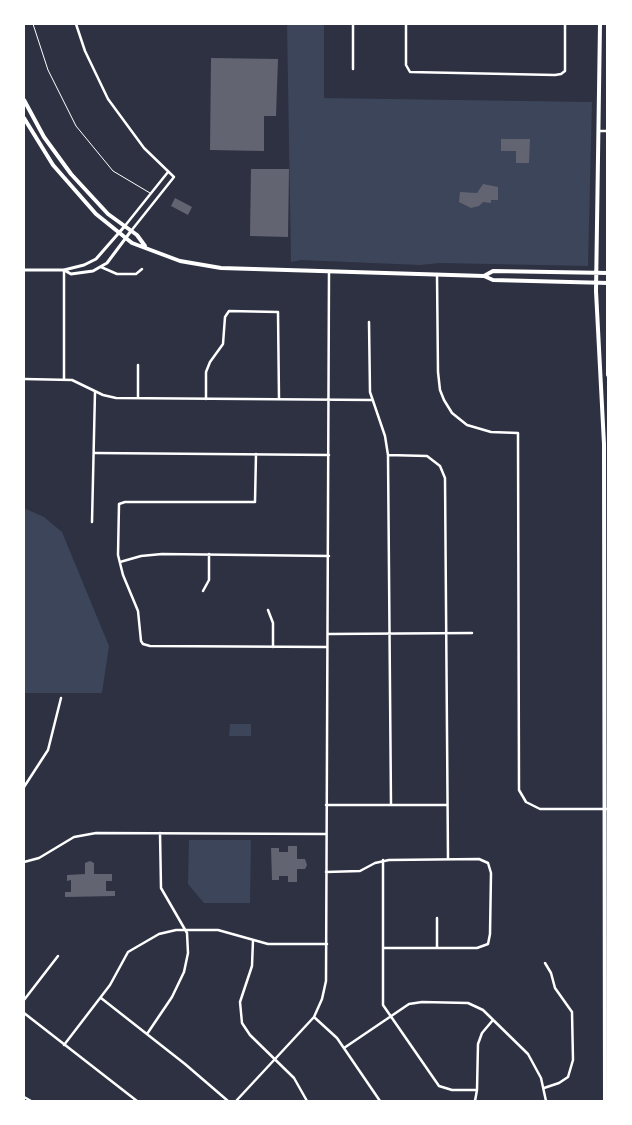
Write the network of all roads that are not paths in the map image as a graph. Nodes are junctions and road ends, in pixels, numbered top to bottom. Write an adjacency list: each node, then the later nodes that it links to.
1 (33, 24): 14 (lane)
2 (76, 24): 13 (street)
3 (353, 24): 8 (street)
4 (406, 24): 5 (street)
5 (565, 24)
6 (600, 24): 11 (main road)
7 (608, 24): 12 (main road)
8 (353, 69)
9 (24, 100): 15 (main road)
10 (24, 118): 17 (main road)
11 (599, 131): 12 (street); 25 (main road)
12 (607, 131): 26 (main road)
13 (168, 172): 14 (street); 16 (street)
14 (150, 193): 15 (street)
15 (124, 227): 16 (main road); 17 (main road)
16 (131, 231): 18 (main road); 19 (main road)
17 (118, 234): 18 (main road); 23 (main road)
18 (125, 239): 19 (main road); 20 (main road)
19 (145, 247): 24 (main road)
20 (101, 267): 21 (street); 23 (main road)
21 (142, 269)
22 (24, 270): 23 (main road)
23 (64, 270): 35 (street)
24 (329, 271): 27 (main road); 40 (street)
25 (597, 273): 26 (main road); 28 (main road); 29 (main road)
26 (607, 273): 30 (main road)
27 (437, 275): 28 (main road); 63 (street)
28 (484, 276): 29 (main road)
29 (597, 283): 30 (main road); 63 (main road)
30 (607, 283): 33 (main road)
31 (369, 322): 41 (street)
32 (138, 365): 37 (street)
33 (608, 375)
34 (24, 379): 35 (street)
35 (64, 379): 36 (street)
36 (95, 392): 37 (street); 42 (street)
37 (138, 398): 38 (street)
38 (206, 399): 39 (street); 39 (street)
39 (279, 399): 40 (street)
40 (329, 400): 41 (street); 44 (street)
41 (372, 400): 45 (street)
42 (95, 452): 43 (street); 46 (street)
43 (256, 454): 44 (street); 49 (street)
44 (329, 455): 48 (street)
45 (388, 455): 52 (street); 55 (street)
46 (92, 522)
47 (209, 554): 48 (street); 49 (street); 50 (street)
48 (329, 556): 54 (street)
49 (120, 562): 56 (street)
50 (203, 591)
51 (268, 610): 56 (street)
52 (447, 633): 53 (street); 55 (street); 62 (street)
53 (472, 633)
54 (328, 634): 55 (street); 57 (street)
55 (390, 634): 61 (street)
56 (273, 647): 57 (street)
57 (327, 647): 60 (street)
58 (61, 698): 59 (street)
59 (24, 787)
60 (326, 805): 61 (street); 65 (street)
61 (391, 805): 62 (street)
62 (448, 805): 67 (street)
63 (606, 809): 99 (main road)
64 (160, 833): 65 (street); 68 (street); 71 (street)
65 (326, 834): 69 (street)
66 (383, 860): 67 (street); 69 (street); 74 (street)
67 (448, 860): 75 (street)
68 (24, 862)
69 (326, 872): 73 (street)
70 (437, 918): 75 (street)
71 (185, 930): 72 (street); 78 (street); 84 (street)
72 (252, 940): 73 (street); 87 (street)
73 (327, 944): 82 (street)
74 (383, 948): 75 (street); 81 (street)
75 (437, 948)
76 (58, 956): 79 (street)
77 (545, 963): 88 (street)
78 (101, 998): 84 (street); 85 (street)
79 (24, 1000)
80 (24, 1013): 85 (street)
81 (390, 1016): 83 (street); 86 (street); 89 (street)
82 (314, 1017): 86 (street); 87 (street)
83 (494, 1020): 88 (street); 89 (street)
84 (147, 1034): 93 (street)
85 (64, 1045): 92 (street)
86 (344, 1048): 96 (street)
87 (276, 1059): 94 (street); 95 (street)
88 (544, 1088): 98 (street)
89 (477, 1090): 97 (street)
90 (24, 1097): 91 (street)
91 (31, 1101)
92 (137, 1101)
93 (228, 1101)
94 (236, 1101)
95 (308, 1101)
96 (380, 1101)
97 (475, 1101)
98 (546, 1101)
99 (605, 1101)

